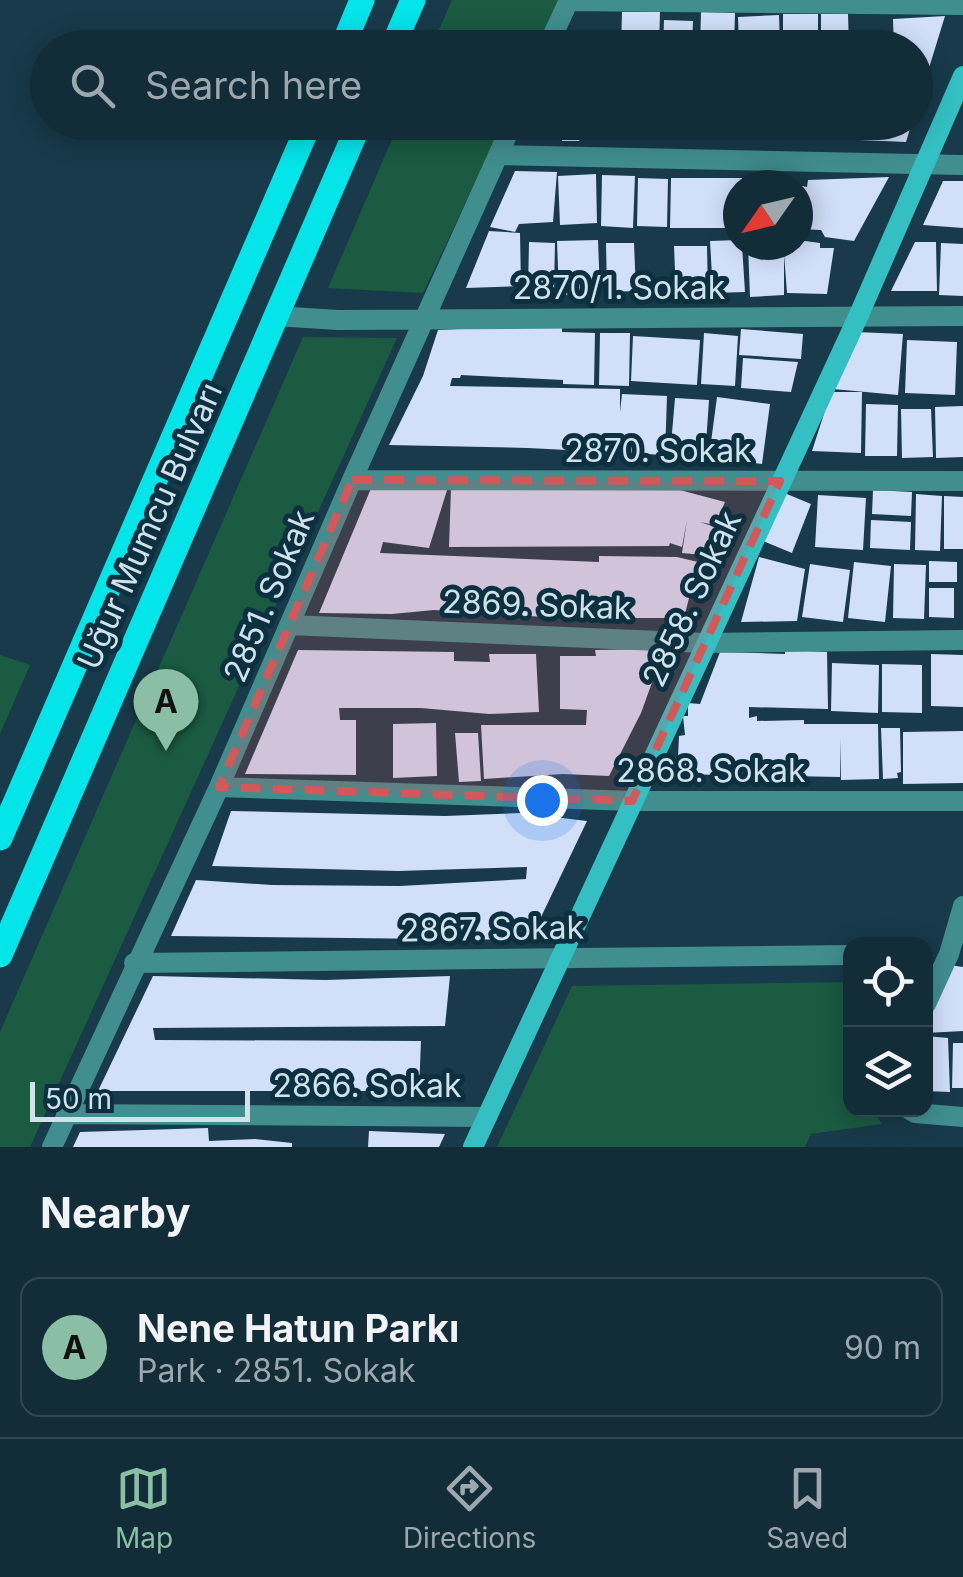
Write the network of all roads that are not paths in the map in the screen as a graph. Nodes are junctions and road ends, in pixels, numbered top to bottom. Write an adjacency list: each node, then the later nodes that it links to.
1 (362, 0): 5 (main road)
2 (413, 0): 6 (main road)
3 (569, 0): 4 (street); 7 (street)
4 (963, 4)
5 (350, 30)
6 (400, 30)
7 (555, 30)
8 (963, 76): 13 (street, 2858. Sokak)
9 (302, 140): 28 (main road, Uğur Mumcu Bulvarı)
10 (352, 140): 15 (main road, Uğur Mumcu Bulvarı)
11 (505, 140): 12 (street, 2851. Sokak)
12 (498, 155): 13 (street); 18 (street, 2851. Sokak)
13 (923, 165): 14 (street); 17 (street, 2858. Sokak)
14 (963, 165)
15 (275, 316): 18 (street, 2870/1. Sokak); 31 (main road, Uğur Mumcu Bulvarı)
16 (963, 316): 17 (street, 2870/1. Sokak)
17 (858, 317): 18 (street, 2870/1. Sokak); 21 (street, 2858. Sokak)
18 (425, 319): 19 (street, 2851. Sokak)
19 (352, 480): 21 (street, 2870. Sokak); 22 (street, 2851. Sokak)
20 (963, 480): 21 (street, 2870. Sokak)
21 (780, 482): 24 (street, 2858. Sokak)
22 (289, 625): 24 (street, 2869. Sokak); 25 (street, 2851. Sokak)
23 (963, 640): 24 (street, 2869. Sokak)
24 (705, 642): 26 (street, 2858. Sokak)
25 (218, 787): 26 (street, 2868. Sokak); 34 (street, 2851. Sokak)
26 (632, 801): 27 (street, 2868. Sokak); 33 (street, 2858. Sokak)
27 (963, 802)
28 (0, 838)
29 (963, 906): 30 (street)
30 (956, 954): 35 (street)
31 (0, 955)
32 (843, 955): 33 (street, 2867. Sokak)
33 (560, 958): 34 (street, 2867. Sokak); 38 (street, 2858. Sokak)
34 (134, 963): 36 (street, 2851. Sokak)
35 (933, 992)
36 (66, 1114): 38 (street, 2866. Sokak); 40 (street, 2851. Sokak)
37 (933, 1114): 39 (street)
38 (487, 1117): 41 (street, 2858. Sokak)
39 (963, 1117)
40 (52, 1147)
41 (473, 1147)

